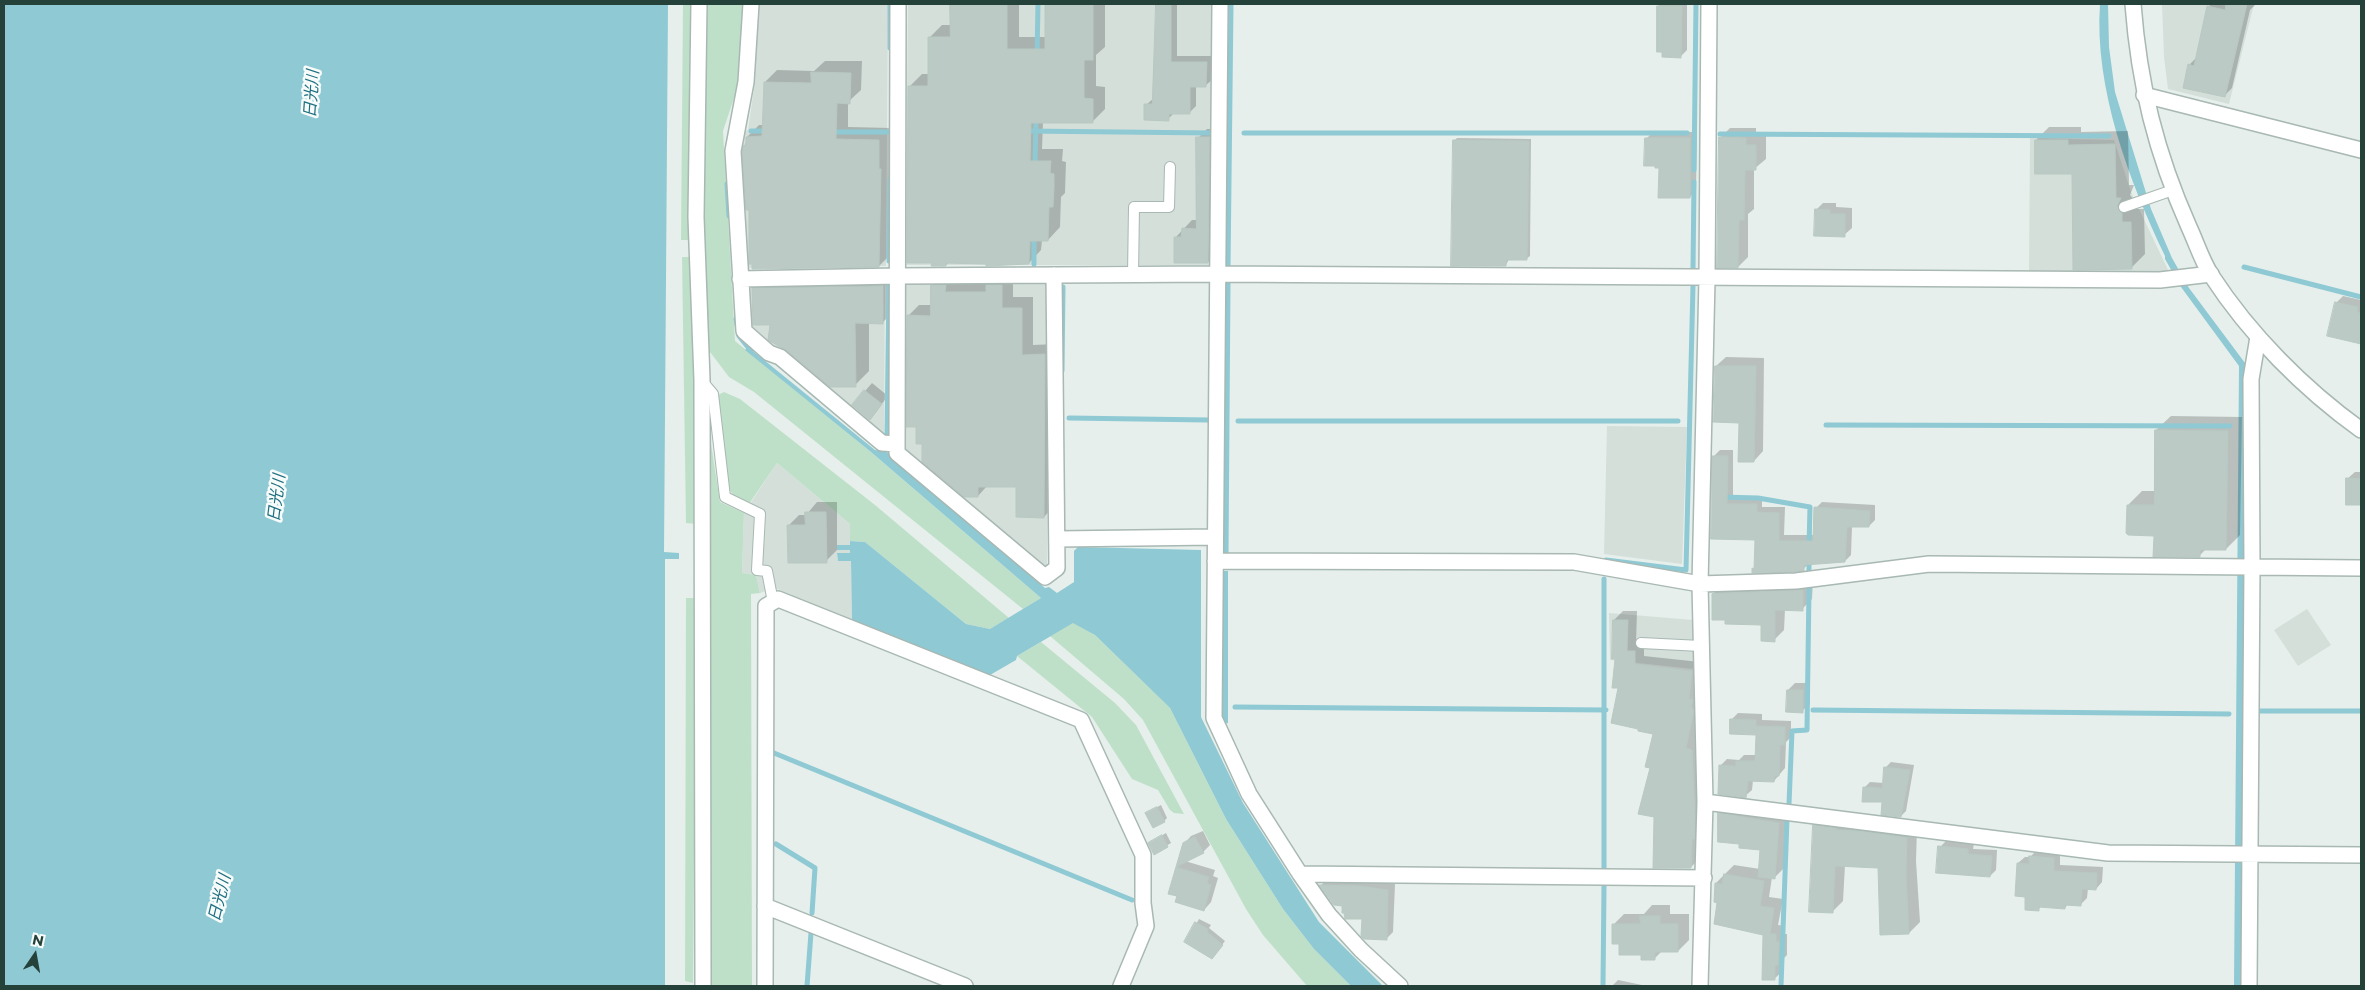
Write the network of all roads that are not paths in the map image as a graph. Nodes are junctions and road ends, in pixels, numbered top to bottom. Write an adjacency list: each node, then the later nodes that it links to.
1 (699, 4): 20 (street)
2 (750, 4): 18 (street)
3 (898, 4): 16 (street)
4 (1220, 4): 12 (street)
5 (1709, 4): 17 (street)
6 (2133, 4): 7 (street)
7 (2144, 95): 8 (street); 10 (street)
8 (2361, 150)
9 (1170, 167): 15 (lane)
10 (2173, 190): 11 (lane); 13 (street)
11 (2124, 206)
12 (1217, 274): 15 (street); 17 (street); 23 (street)
13 (2210, 274): 17 (street); 19 (street)
14 (1054, 275): 15 (street); 16 (street); 24 (street)
15 (1133, 275)
16 (898, 276): 18 (street); 22 (street)
17 (1707, 278): 28 (street)
18 (740, 279): 22 (street)
19 (2258, 337): 21 (street); 26 (street)
20 (702, 380): 29 (lane); 38 (street)
21 (2361, 430)
22 (897, 444): 24 (street)
23 (1215, 537): 24 (street); 25 (street)
24 (1057, 539)
25 (1215, 561): 28 (street); 35 (street)
26 (2243, 567): 27 (street); 28 (street); 33 (street)
27 (2361, 568)
28 (1700, 584): 31 (street)
29 (773, 602): 37 (street); 41 (street)
30 (1641, 643): 31 (lane)
31 (1701, 646): 32 (street)
32 (1704, 802): 33 (street); 36 (street)
33 (2242, 854): 34 (street); 44 (street)
34 (2361, 855)
35 (1300, 874): 36 (street); 42 (street)
36 (1704, 878): 43 (street)
37 (765, 906): 39 (street); 40 (street)
38 (704, 986)
39 (765, 986)
40 (965, 986)
41 (1121, 986)
42 (1400, 986)
43 (1700, 986)
44 (2249, 986)

